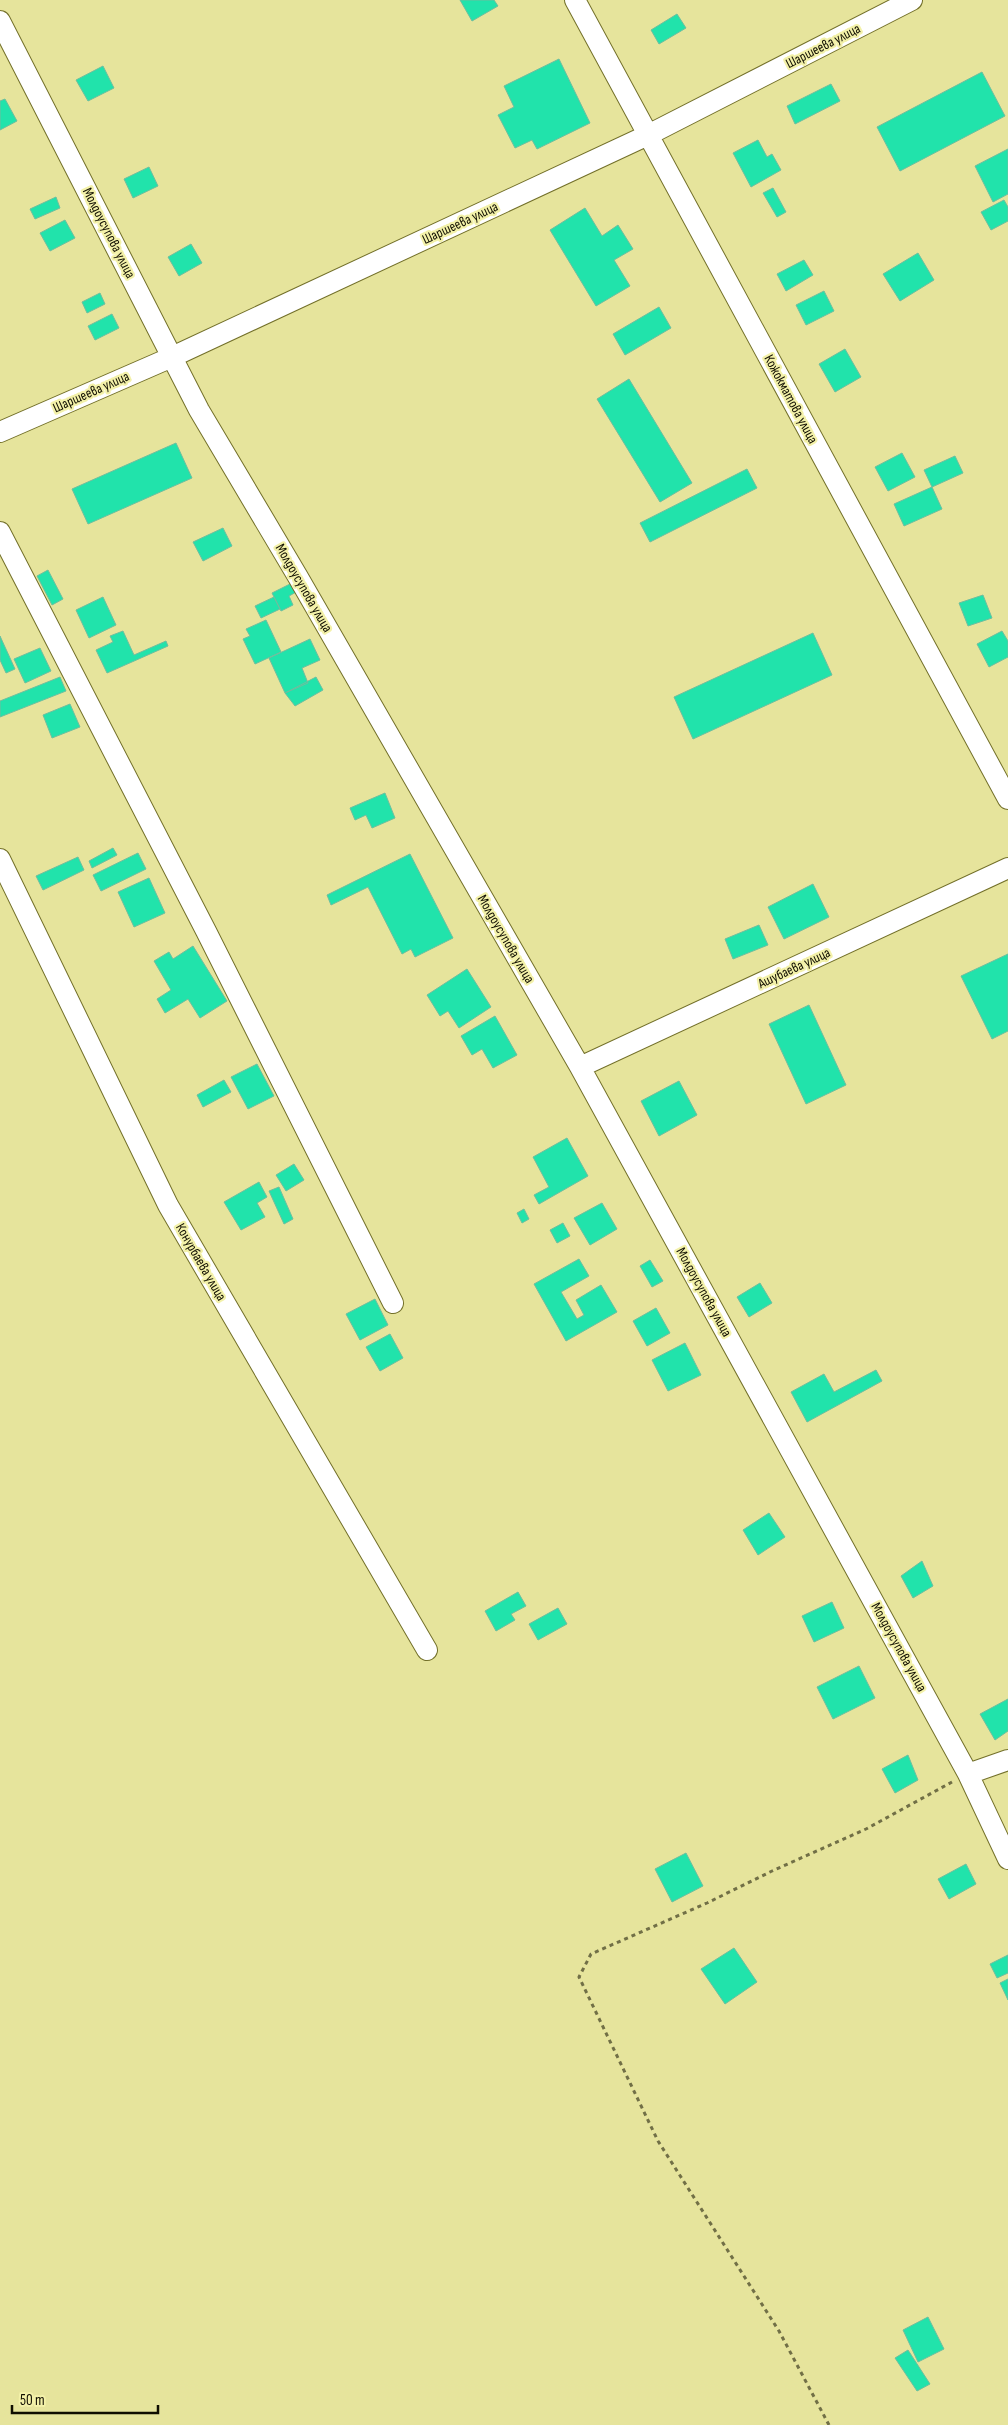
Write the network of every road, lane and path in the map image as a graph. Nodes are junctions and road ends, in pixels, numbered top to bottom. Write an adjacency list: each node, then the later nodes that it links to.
1 (575, 0): 4 (street, Кожокматова улица)
2 (912, 0): 4 (street, Шаршеева улица)
3 (0, 21): 5 (street, Молдоусупова улица)
4 (648, 136): 5 (street, Шаршеева улица); 8 (street, Кожокматова улица)
5 (172, 357): 6 (street, Шаршеева улица); 11 (street, Молдоусупова улица)
6 (0, 432)
7 (0, 532): 12 (street)
8 (1008, 799)
9 (0, 860): 13 (street, Конурбаева улица)
10 (1008, 868): 11 (street, Ашубаева улица)
11 (580, 1067): 15 (street, Молдоусупова улица)
12 (393, 1303)
13 (427, 1650)
14 (1008, 1760): 15 (street)
15 (968, 1774): 16 (street, Молдоусупова улица); 17 (path)
16 (1008, 1859)
17 (829, 2425)

